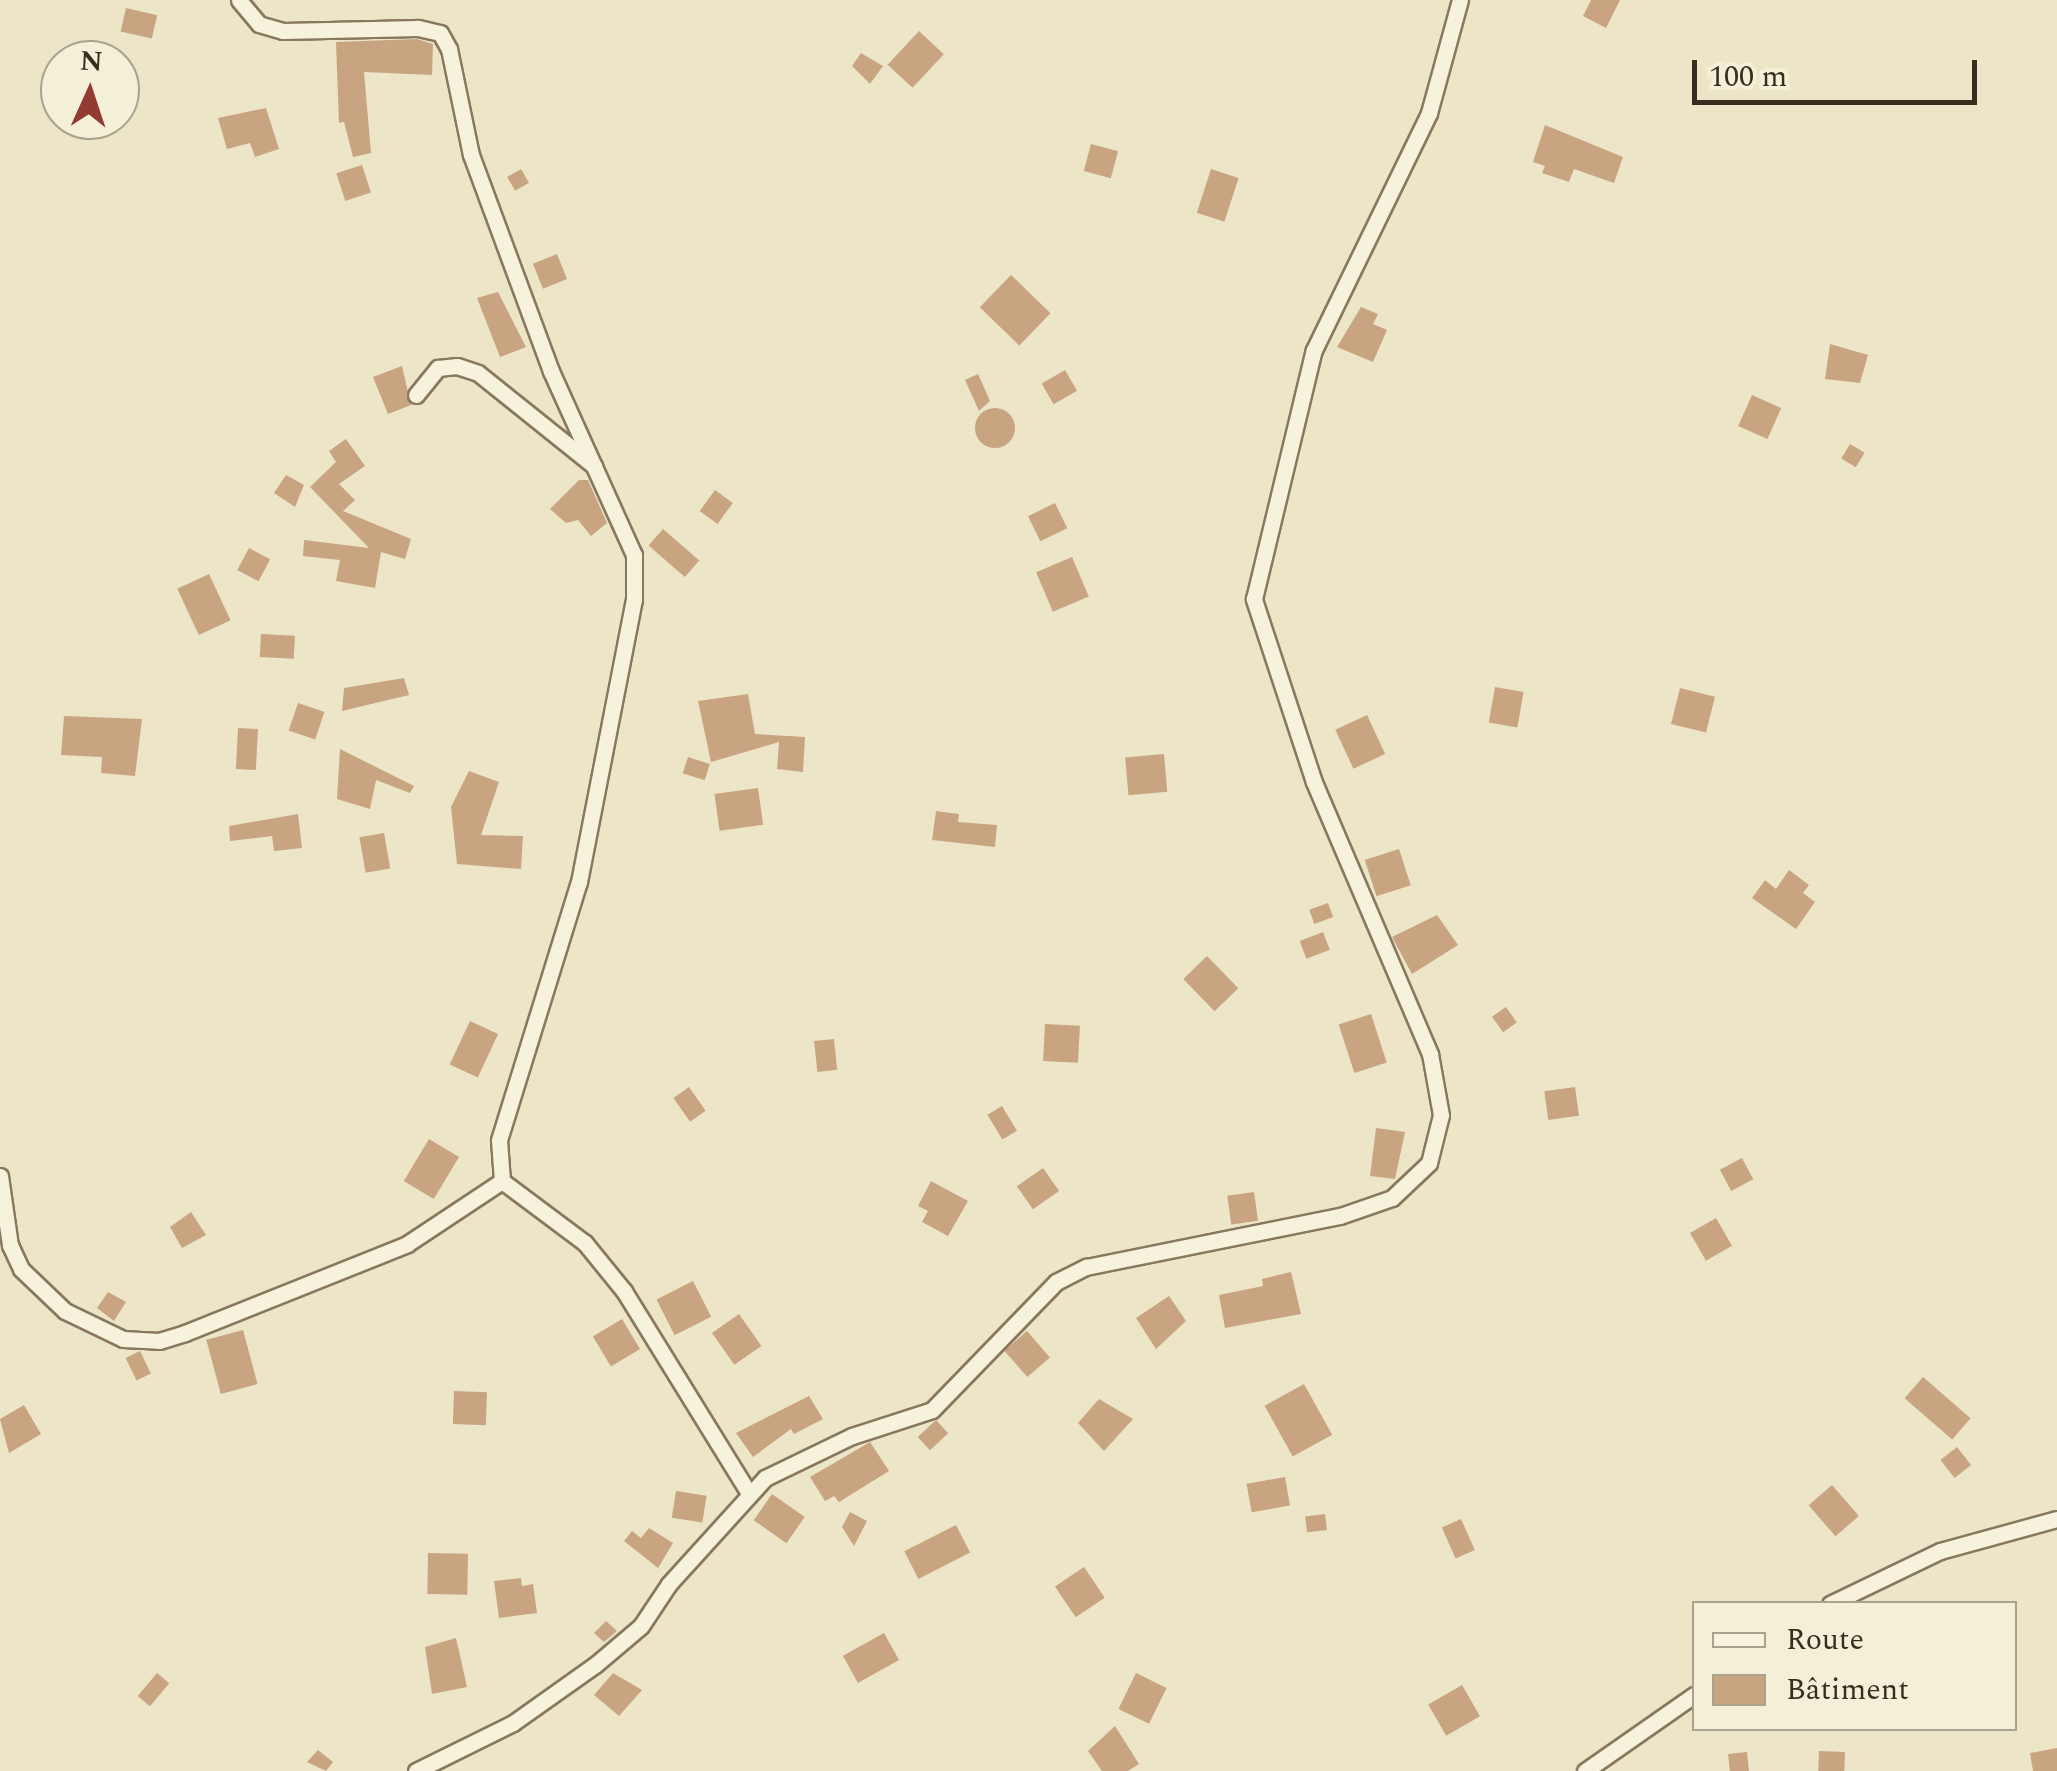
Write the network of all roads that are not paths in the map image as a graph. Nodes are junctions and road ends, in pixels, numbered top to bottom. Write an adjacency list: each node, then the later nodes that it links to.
1 (239, 0): 4 (street)
2 (1460, 0): 7 (street)
3 (416, 395): 4 (street)
4 (600, 471): 6 (street)
5 (0, 1176): 6 (street)
6 (502, 1181): 7 (street)
7 (748, 1492): 11 (street)
8 (2057, 1519): 9 (street)
9 (1836, 1601)
10 (1692, 1696): 12 (street)
11 (416, 1771)
12 (1585, 1771)

